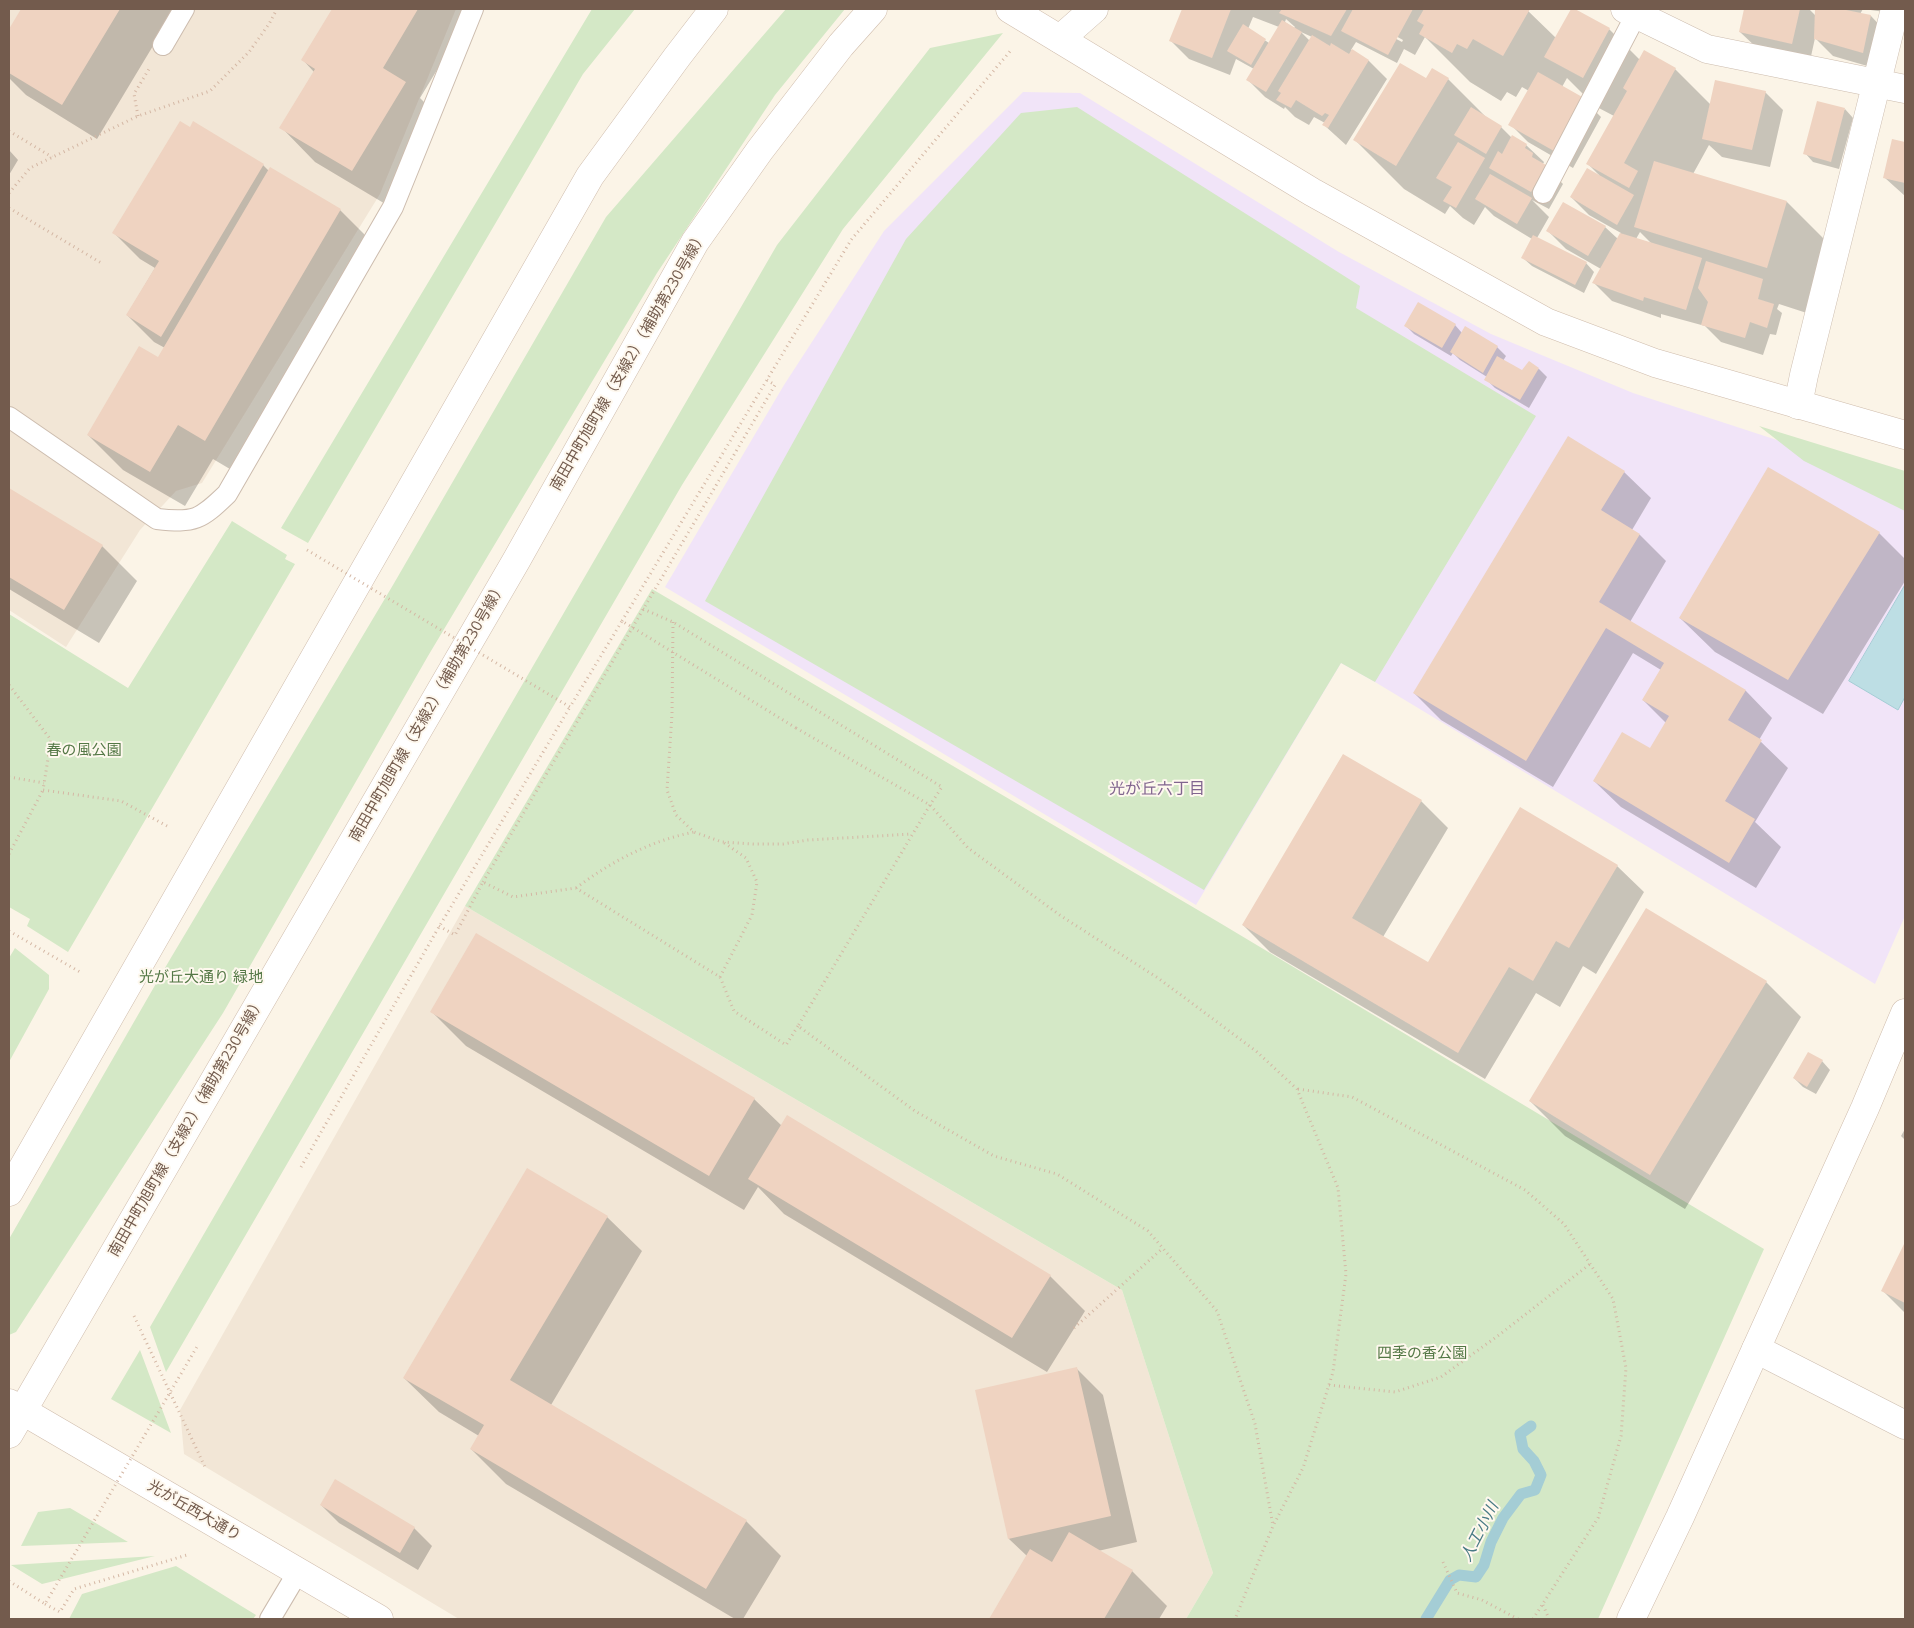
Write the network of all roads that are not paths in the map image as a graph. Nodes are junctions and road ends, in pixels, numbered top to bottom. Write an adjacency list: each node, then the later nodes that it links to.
1 (184, 9): 10 (lane)
2 (473, 9): 15 (lane)
3 (714, 9): 18 (street)
4 (873, 9): 20 (street, 南田中町旭町線（支線2）（補助第230号線）)
5 (1010, 9): 9 (street)
6 (1094, 9): 9 (street)
7 (1896, 9): 11 (street)
8 (1633, 11): 11 (street); 13 (lane)
9 (1060, 39): 14 (street)
10 (163, 45)
11 (1878, 84): 12 (street); 14 (street)
12 (1905, 89)
13 (1543, 193)
14 (1798, 405): 16 (street)
15 (9, 417)
16 (1905, 435)
17 (1905, 1013): 19 (street)
18 (9, 1192)
19 (1756, 1349): 21 (street); 25 (street)
20 (13, 1416): 22 (street, 光が丘西大通り)
21 (1905, 1426)
22 (298, 1572): 23 (lane); 24 (street, 光が丘西大通り)
23 (270, 1619)
24 (379, 1619)
25 (1631, 1619)

